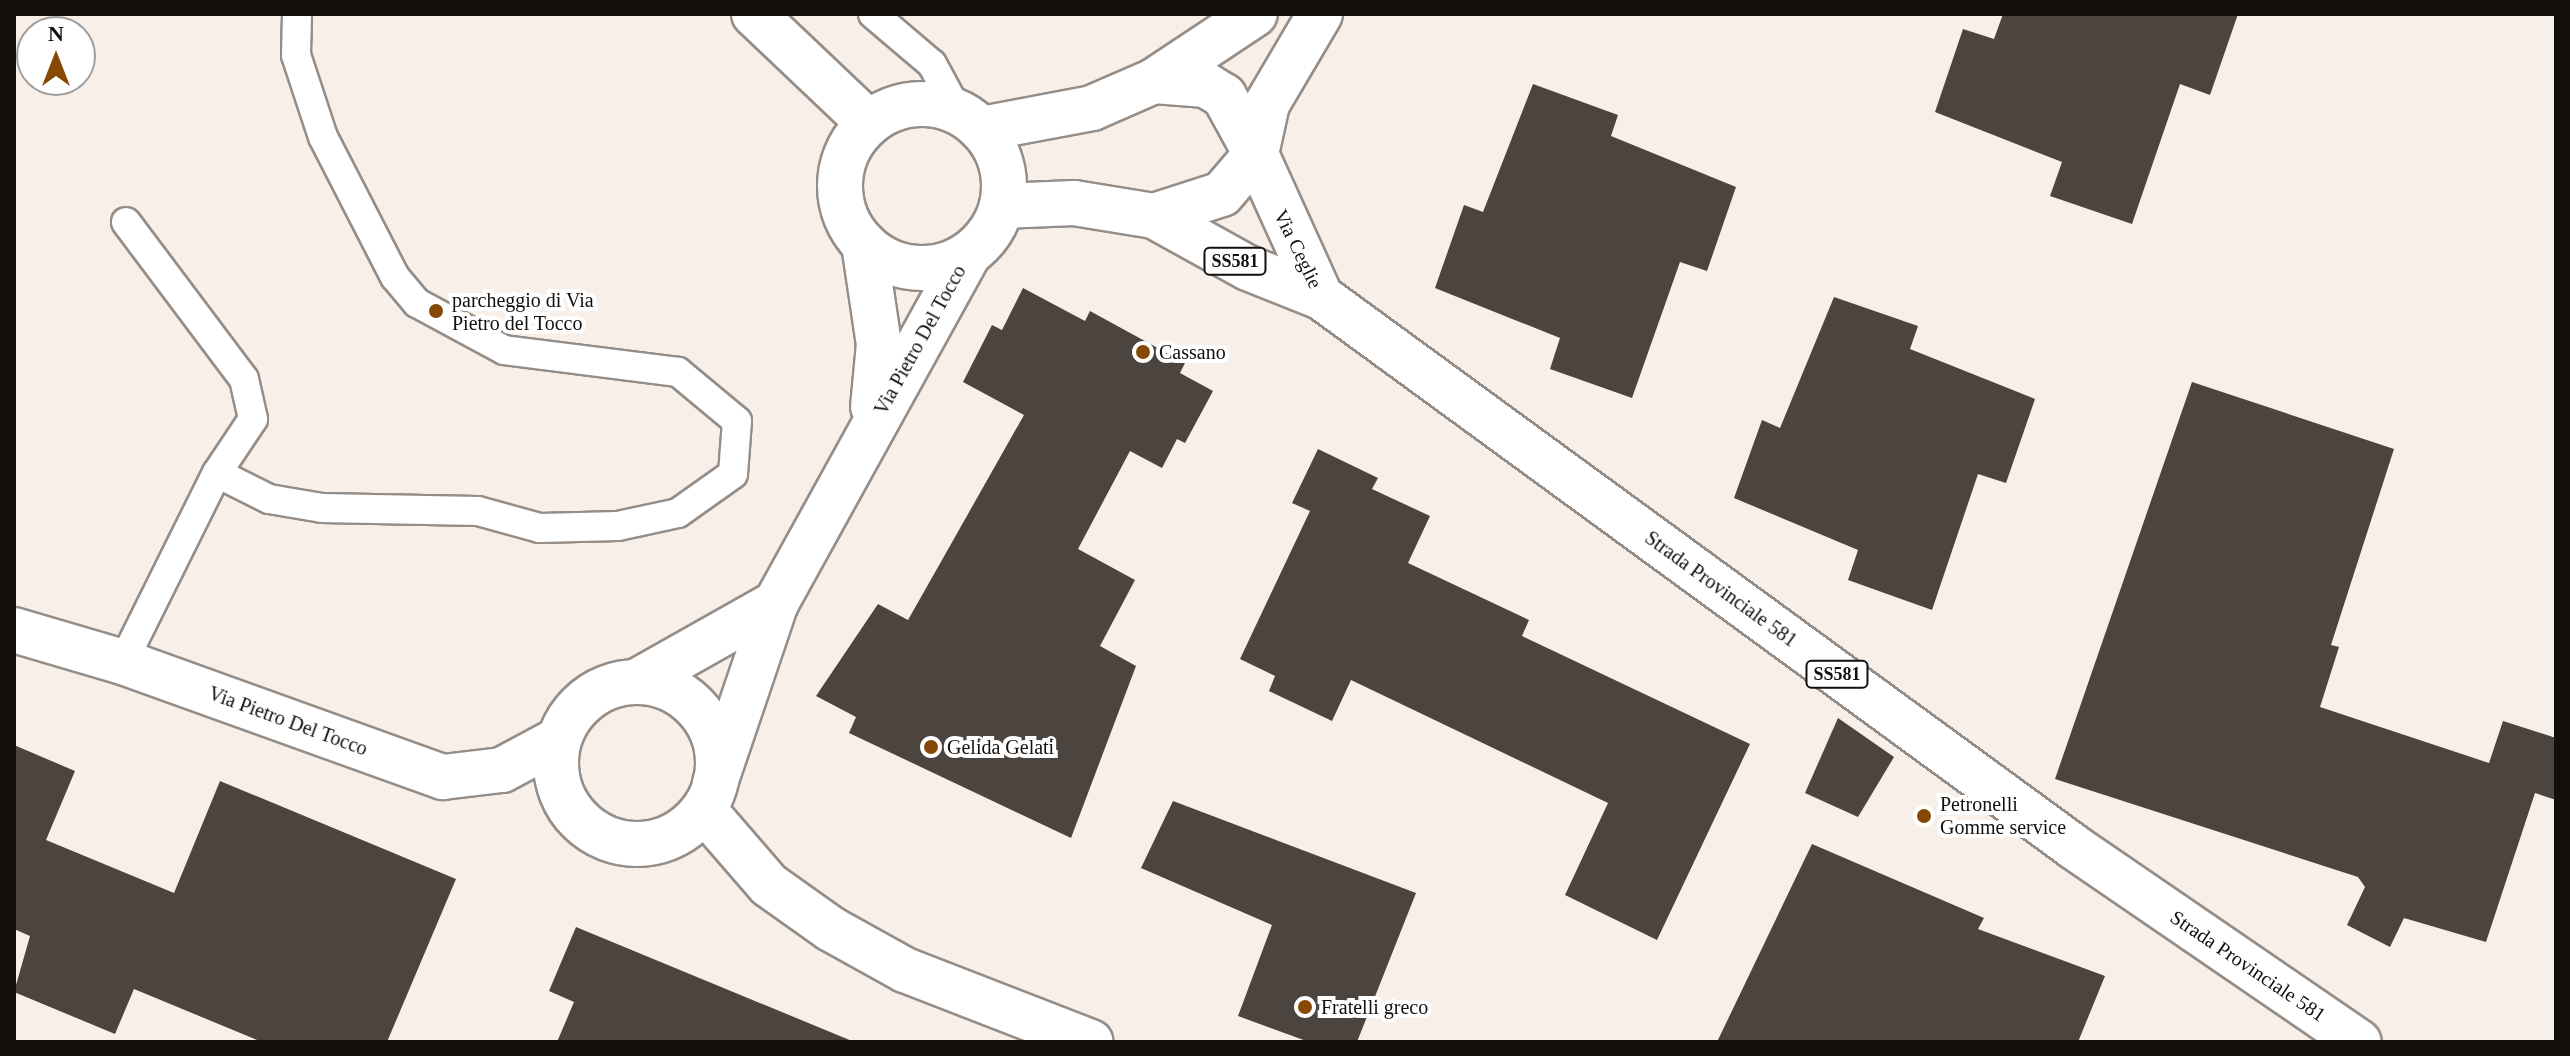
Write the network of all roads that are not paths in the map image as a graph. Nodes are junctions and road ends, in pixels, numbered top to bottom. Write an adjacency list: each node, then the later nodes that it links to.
1 (297, 14): 17 (lane)
2 (754, 14): 8 (main road)
3 (873, 14): 7 (lane)
4 (1255, 14): 6 (main road)
5 (1320, 14): 9 (main road)
6 (1154, 81): 7 (main road); 9 (main road, Via Ceglie)
7 (970, 121): 8 (main road); 10 (main road)
8 (869, 123): 13 (main road)
9 (1256, 154): 11 (main road); 15 (main road, Via Ceglie / SS581)
10 (1002, 206): 11 (main road, Via Ceglie / SS581); 14 (main road)
11 (1154, 216): 15 (main road, Via Ceglie / SS581)
12 (126, 222): 17 (lane)
13 (864, 244): 14 (main road); 16 (main road, Via Pietro Del Tocco)
14 (968, 255): 16 (main road, Via Pietro Del Tocco)
15 (1321, 297): 25 (main road, Strada Provinciale 581 / SS581)
16 (871, 426): 18 (main road, Via Pietro Del Tocco)
17 (217, 473): 20 (lane)
18 (776, 603): 21 (main road); 23 (main road, Via Pietro Del Tocco)
19 (14, 630): 20 (main road, Via Pietro Del Tocco)
20 (123, 662): 22 (main road, Via Pietro Del Tocco)
21 (636, 682): 22 (main road); 23 (main road)
22 (558, 740): 23 (main road)
23 (709, 797): 24 (main road)
24 (1091, 1042)
25 (2359, 1042)

